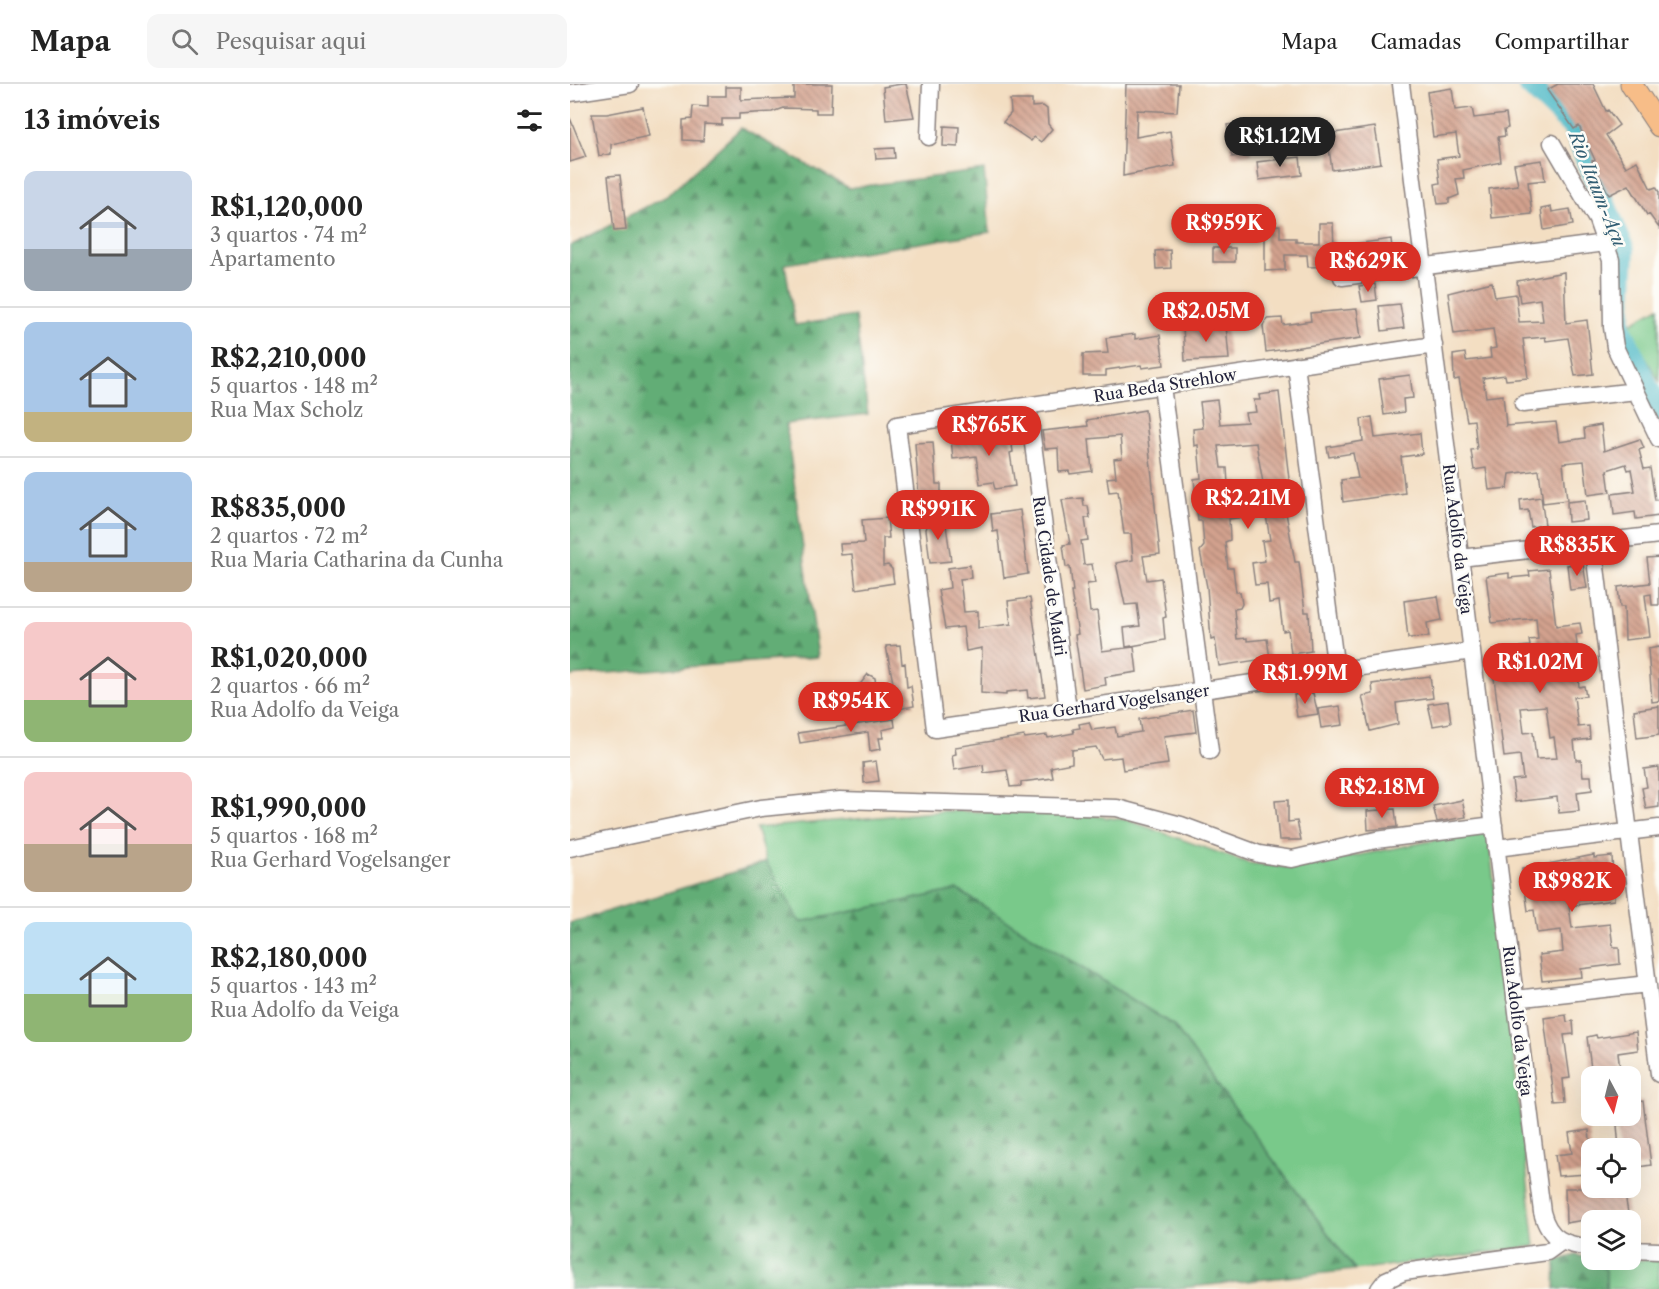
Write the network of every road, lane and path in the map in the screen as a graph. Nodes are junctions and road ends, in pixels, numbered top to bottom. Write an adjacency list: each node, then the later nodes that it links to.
1 (630, 84): 5 (street)
2 (932, 84): 7 (street)
3 (1401, 84): 10 (street, Rua Adolfo da Veiga)
4 (1631, 84): 6 (main road)
5 (570, 93)
6 (1659, 126)
7 (929, 137)
8 (1552, 143): 9 (street)
9 (1605, 243): 10 (street); 15 (street)
10 (1424, 266): 11 (street); 12 (street, Rua Adolfo da Veiga)
11 (1342, 277)
12 (1434, 345): 13 (street, Rua Beda Strehlow); 21 (street, Rua Adolfo da Veiga)
13 (1296, 365): 14 (street, Rua Beda Strehlow); 23 (street)
14 (1162, 386): 17 (street, Rua Beda Strehlow); 24 (street)
15 (1636, 391): 16 (street); 18 (street)
16 (1523, 404)
17 (1028, 406): 25 (street, Rua Cidade de Madri); 26 (street, Rua Beda Strehlow)
18 (1659, 439)
19 (1659, 535): 20 (street)
20 (1593, 543): 21 (street); 30 (street)
21 (1460, 558): 22 (street, Rua Adolfo da Veiga)
22 (1472, 651): 23 (street, Rua Gerhard Vogelsanger); 28 (street, Rua Adolfo da Veiga)
23 (1336, 670): 24 (street, Rua Gerhard Vogelsanger)
24 (1202, 690): 25 (street, Rua Gerhard Vogelsanger); 27 (street)
25 (1068, 710): 26 (street, Rua Gerhard Vogelsanger)
26 (935, 729)
27 (1209, 750)
28 (1494, 825): 31 (street); 32 (street, Rua Adolfo da Veiga)
29 (1659, 828): 30 (street)
30 (1629, 832): 32 (street); 33 (street)
31 (570, 848)
32 (1496, 848): 34 (street, Rua Adolfo da Veiga)
33 (1648, 984): 34 (street); 35 (street)
34 (1515, 999): 36 (street, Rua Adolfo da Veiga)
35 (1659, 1074)
36 (1561, 1242): 37 (street); 40 (street)
37 (1581, 1246)
38 (1641, 1250): 39 (street)
39 (1659, 1251)
40 (1379, 1289)

